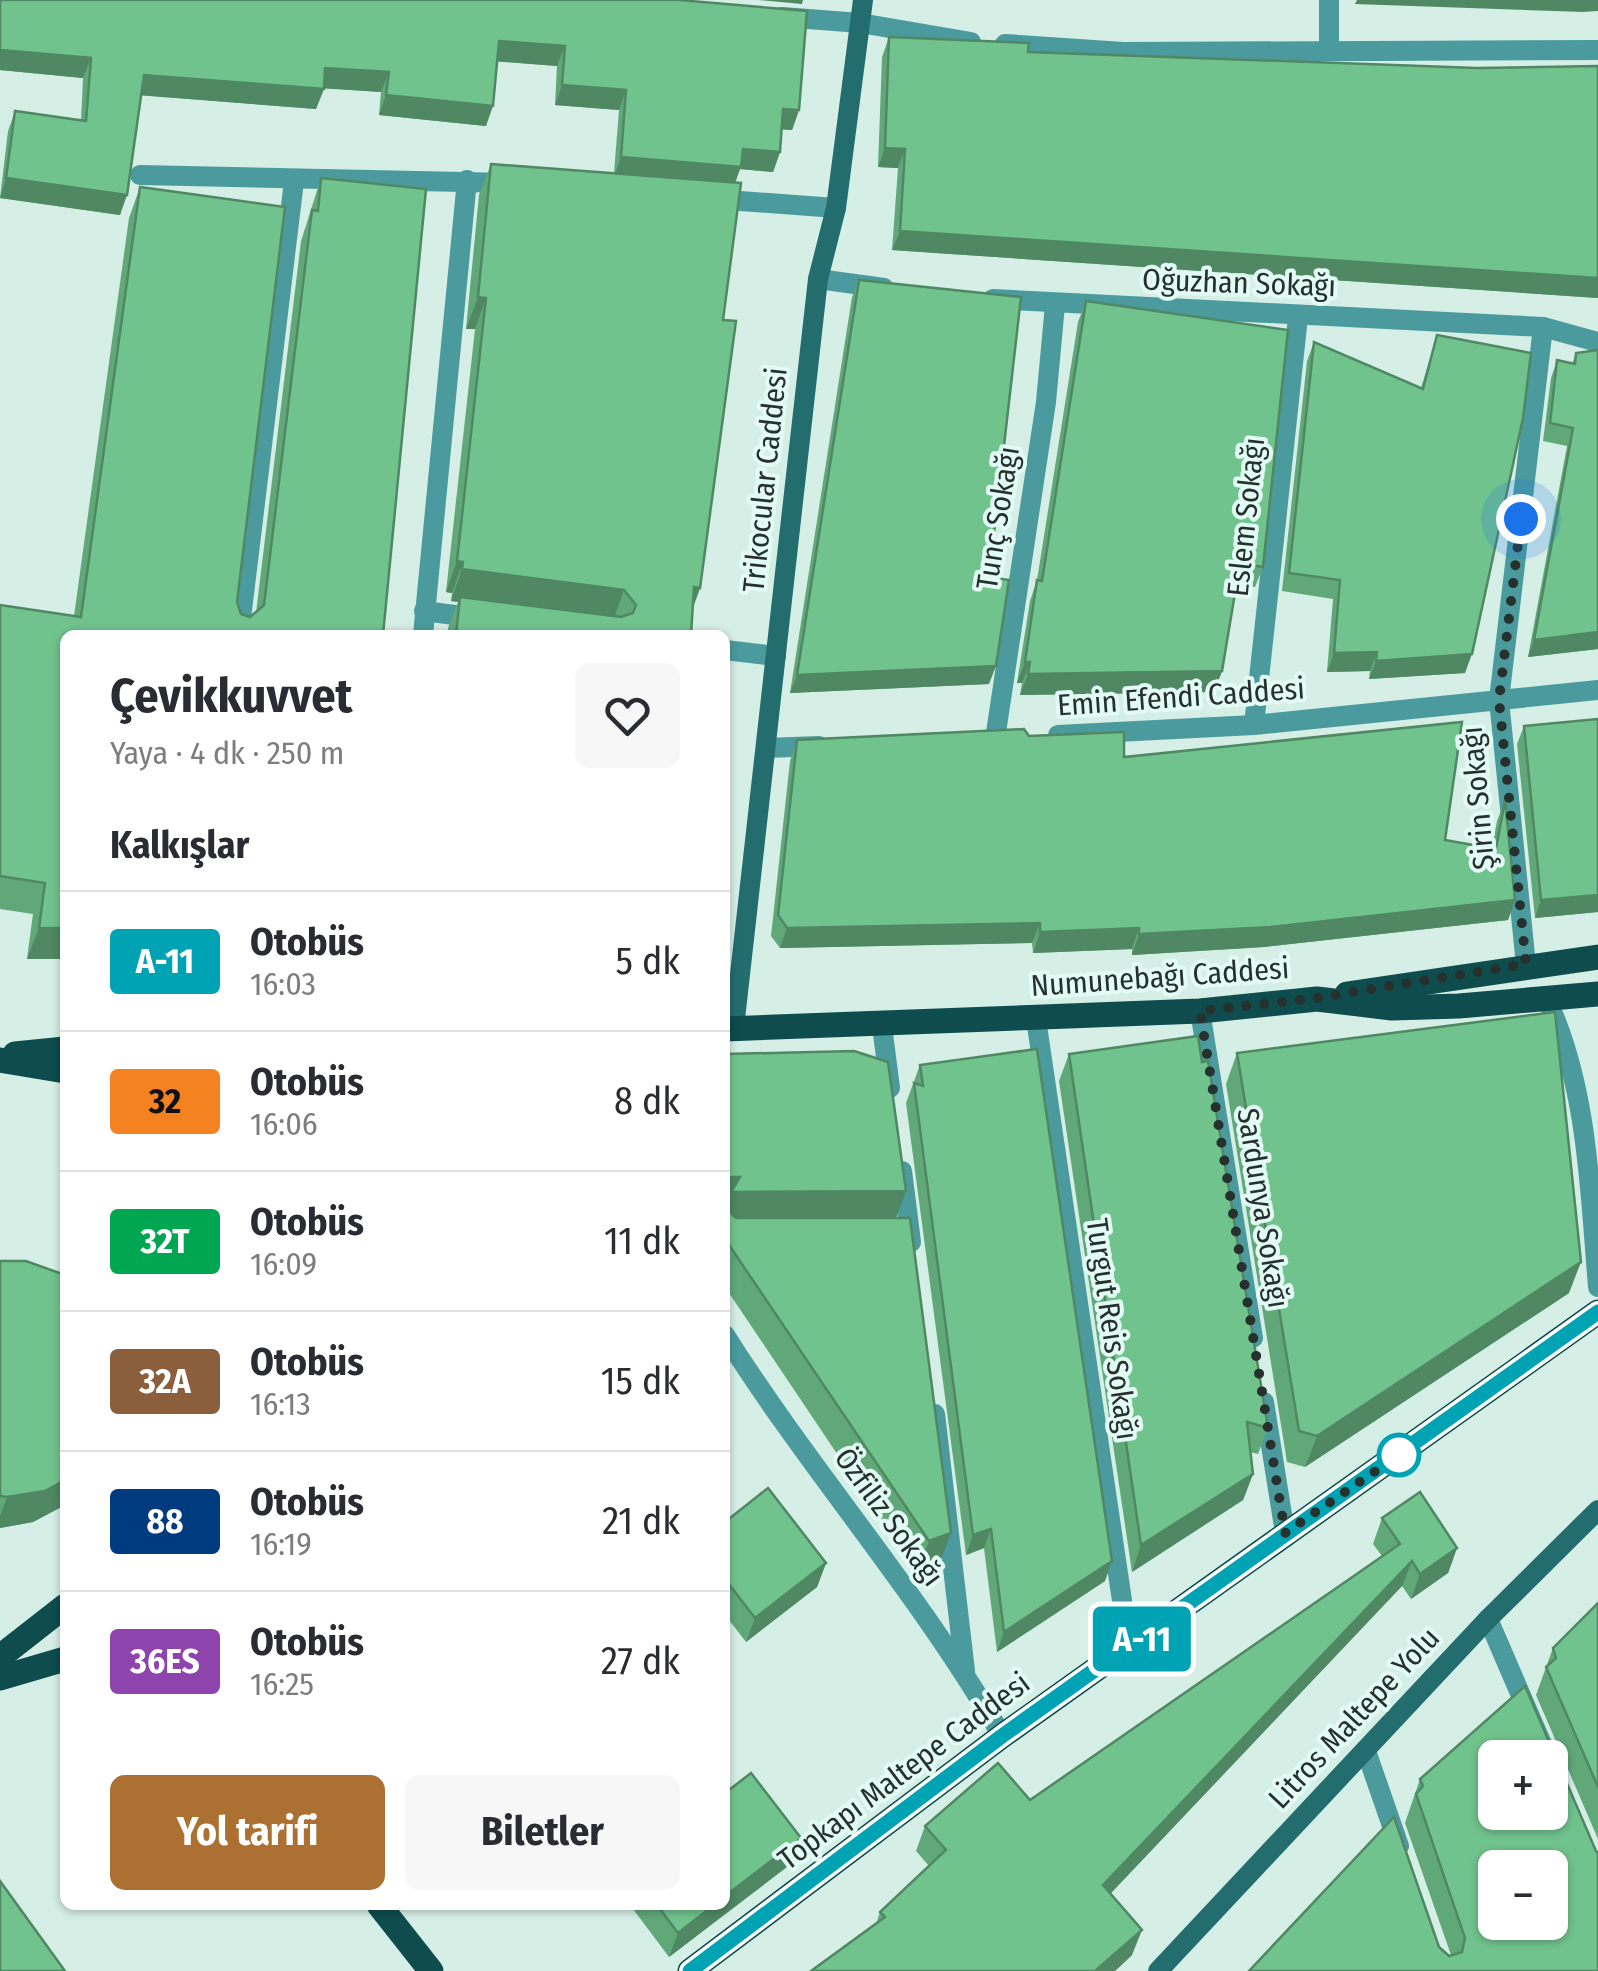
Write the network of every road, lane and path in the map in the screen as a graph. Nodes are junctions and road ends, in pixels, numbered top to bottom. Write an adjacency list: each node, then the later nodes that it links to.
1 (863, 0): 4 (street, Trikocular Caddesi)
2 (1330, 0): 5 (street)
3 (764, 15): 4 (street)
4 (860, 23): 5 (street); 12 (street, Trikocular Caddesi)
5 (1329, 50): 6 (street)
6 (1598, 50)
7 (140, 175): 9 (street)
8 (466, 180): 9 (street); 10 (street); 20 (street)
9 (294, 181): 22 (street)
10 (525, 184)
11 (700, 198): 12 (street)
12 (836, 208): 13 (street, Trikocular Caddesi)
13 (818, 279): 14 (street); 25 (street, Trikocular Caddesi)
14 (908, 291)
15 (963, 296): 16 (street, Oğuzhan Sokağı)
16 (1055, 305): 17 (street, Oğuzhan Sokağı); 29 (street, Tunç Sokağı)
17 (1298, 317): 18 (street, Oğuzhan Sokağı); 28 (street, Eslem Sokağı)
18 (1543, 327): 19 (street, Oğuzhan Sokağı); 27 (street, Şirin Sokağı)
19 (1598, 342)
20 (424, 611): 21 (street); 23 (street)
21 (499, 621)
22 (241, 630)
23 (423, 630)
24 (730, 651): 25 (street)
25 (776, 656): 31 (street, Trikocular Caddesi)
26 (1598, 690): 27 (street, Emin Efendi Caddesi)
27 (1499, 700): 28 (street, Emin Efendi Caddesi); 33 (street, Şirin Sokağı)
28 (1254, 724): 29 (street, Emin Efendi Caddesi)
29 (1006, 738)
30 (841, 745): 31 (street)
31 (766, 748): 39 (street, Trikocular Caddesi)
32 (1598, 957): 33 (main road)
33 (1526, 964): 35 (main road)
34 (1598, 994): 36 (main road, Numunebağı Caddesi)
35 (1317, 998): 36 (main road, Numunebağı Caddesi); 37 (main road, Numunebağı Caddesi)
36 (1546, 1000): 48 (street)
37 (1200, 1011): 38 (main road, Numunebağı Caddesi); 56 (street, Sardunya Sokağı)
38 (1036, 1019): 40 (main road, Numunebağı Caddesi); 59 (street, Turgut Reis Sokağı)
39 (730, 1020)
40 (882, 1026): 41 (main road, Numunebağı Caddesi); 45 (street)
41 (730, 1028)
42 (60, 1050): 43 (main road)
43 (0, 1058): 44 (main road)
44 (60, 1070)
45 (892, 1102)
46 (900, 1158): 47 (street)
47 (916, 1271)
48 (1598, 1287)
49 (1598, 1301): 50 (street)
50 (1598, 1312): 51 (main road, Topkapı Maltepe Caddesi)
51 (1564, 1338): 52 (main road); 56 (main road, Topkapı Maltepe Caddesi)
52 (1598, 1341)
53 (730, 1343): 62 (street, Özfiliz Sokağı)
54 (933, 1400): 62 (street)
55 (1598, 1510): 58 (street, Litros Maltepe Yolu)
56 (1285, 1533): 59 (main road, Topkapı Maltepe Caddesi)
57 (60, 1610): 60 (main road)
58 (1488, 1619): 65 (street); 66 (street, Litros Maltepe Yolu)
59 (1130, 1648): 64 (main road, Topkapı Maltepe Caddesi)
60 (0, 1657)
61 (60, 1660): 63 (main road)
62 (965, 1671): 64 (street, Özfiliz Sokağı)
63 (0, 1678)
64 (1002, 1736): 70 (main road, Topkapı Maltepe Caddesi)
65 (1541, 1740)
66 (1366, 1751): 67 (street); 71 (street, Litros Maltepe Yolu)
67 (1404, 1861)
68 (383, 1910): 69 (main road)
69 (430, 1971)
70 (690, 1971)
71 (1158, 1971)

